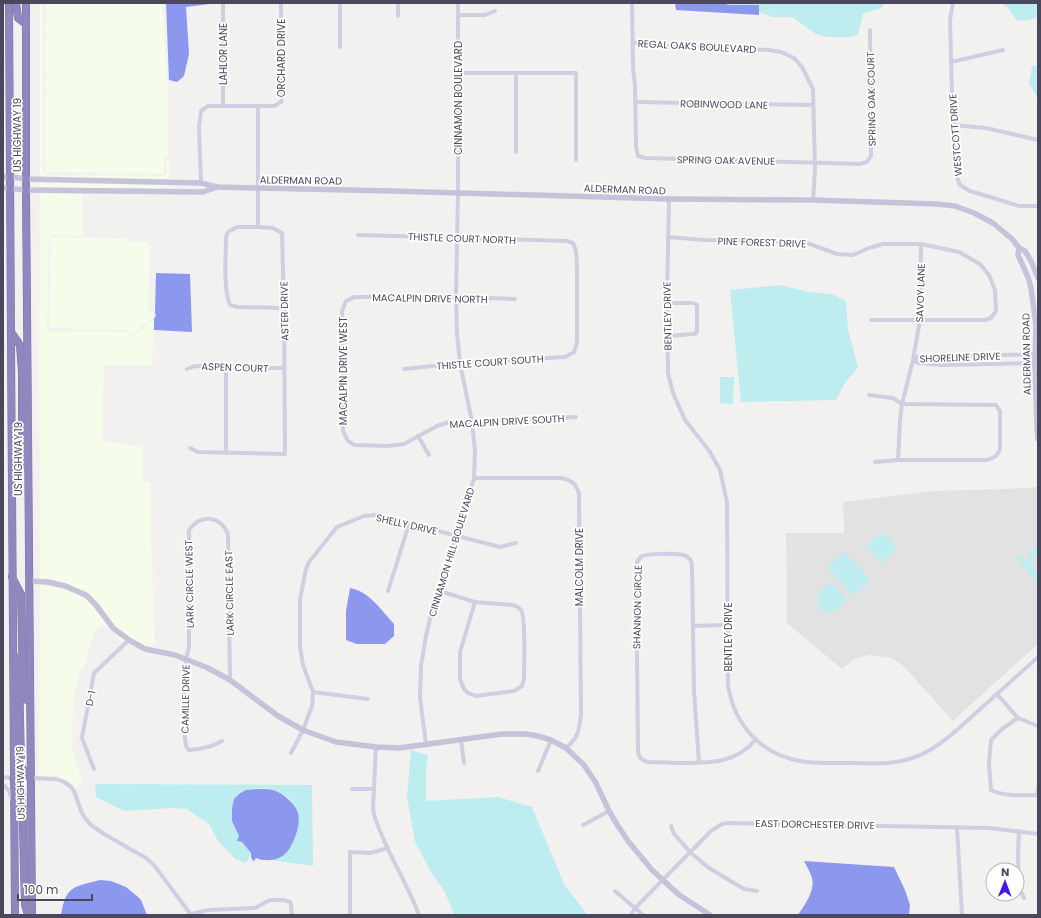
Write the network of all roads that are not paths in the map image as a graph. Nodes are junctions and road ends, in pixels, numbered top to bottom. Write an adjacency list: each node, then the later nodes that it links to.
1 (9, 3): 32 (highway, US HIGHWAY 19)
2 (16, 3): 14 (highway)
3 (26, 3): 14 (highway, US HIGHWAY 19)
4 (223, 3): 23 (street, LAHLOR LANE)
5 (281, 3): 25 (street, ORCHARD DRIVE)
6 (340, 3): 17 (street)
7 (398, 3): 13 (street)
8 (458, 3): 12 (street, CINNAMON BOULEVARD)
9 (632, 3): 16 (street)
10 (953, 3): 19 (street, WESTCOTT DRIVE)
11 (495, 11): 12 (street)
12 (458, 15): 20 (street, CINNAMON BOULEVARD)
13 (398, 16)
14 (26, 24): 33 (highway, US HIGHWAY 19)
15 (870, 30): 30 (street, SPRING OAK COURT)
16 (632, 43): 22 (street); 24 (street, REGAL OAKS BOULEVARD)
17 (340, 47)
18 (1003, 50): 19 (street)
19 (950, 62): 26 (street, WESTCOTT DRIVE)
20 (458, 73): 21 (street); 39 (street, CINNAMON BOULEVARD)
21 (516, 74): 28 (street); 29 (street)
22 (635, 102): 24 (street, ROBINWOOD LANE); 30 (street, SPRING OAK AVENUE)
23 (223, 105): 25 (street, ORCHARD DRIVE); 34 (street, ORCHARD DRIVE)
24 (813, 105): 30 (street, REGAL OAKS BOULEVARD)
25 (258, 106): 37 (street)
26 (954, 125): 27 (street); 42 (street, WESTCOTT DRIVE)
27 (1038, 140)
28 (516, 152)
29 (576, 160)
30 (814, 162): 41 (street, REGAL OAKS BOULEVARD)
31 (3, 177): 32 (street, ALDERMAN ROAD)
32 (11, 177): 33 (street, ALDERMAN ROAD); 36 (highway, US HIGHWAY 19)
33 (27, 179): 34 (street, ALDERMAN ROAD); 38 (highway, US HIGHWAY 19)
34 (201, 183): 35 (street, ALDERMAN ROAD)
35 (217, 187): 37 (street, ALDERMAN ROAD); 38 (street, ALDERMAN ROAD)
36 (7, 188): 38 (street, ALDERMAN ROAD); 57 (highway, US HIGHWAY 19)
37 (258, 188): 39 (street, ALDERMAN ROAD); 43 (street)
38 (26, 190): 80 (highway, US HIGHWAY 19)
39 (458, 192): 40 (street, ALDERMAN ROAD); 45 (street, CINNAMON HILL BOULEVARD)
40 (669, 199): 41 (street, ALDERMAN ROAD); 46 (street, BENTLEY DRIVE)
41 (813, 200): 48 (street, ALDERMAN ROAD)
42 (1038, 206)
43 (258, 227): 54 (street, ASTER DRIVE); 54 (street)
44 (358, 235): 45 (street, THISTLE COURT NORTH)
45 (457, 238): 50 (street, CINNAMON HILL BOULEVARD); 59 (street, THISTLE COURT NORTH)
46 (668, 238): 47 (street, PINE FOREST DRIVE); 53 (street, BENTLEY DRIVE)
47 (921, 244): 56 (street, SAVOY LANE); 56 (street, PINE FOREST DRIVE)
48 (1019, 248): 49 (street, ALDERMAN ROAD); 60 (street, ALDERMAN ROAD)
49 (1038, 278)
50 (456, 297): 51 (street, MACALPIN DRIVE NORTH); 52 (street, MACALPIN DRIVE NORTH); 62 (street, CINNAMON HILL BOULEVARD)
51 (515, 299)
52 (346, 300): 74 (street, MACALPIN DRIVE WEST)
53 (667, 303): 58 (street, BENTLEY DRIVE); 58 (street)
54 (284, 308): 65 (street, ASTER DRIVE)
55 (871, 320): 56 (street, PINE FOREST DRIVE)
56 (920, 320): 61 (street, SAVOY LANE)
57 (11, 332): 80 (highway); 86 (highway, US HIGHWAY 19)
58 (668, 336): 92 (street, BENTLEY DRIVE)
59 (574, 352): 62 (street, THISTLE COURT SOUTH)
60 (1037, 354): 61 (street, SHORELINE DRIVE); 63 (street, ALDERMAN ROAD)
61 (913, 360): 63 (street, SHORELINE DRIVE); 69 (street, SAVOY LANE)
62 (460, 363): 67 (street, THISTLE COURT SOUTH); 71 (street, CINNAMON HILL BOULEVARD)
63 (1037, 363): 73 (street, ALDERMAN ROAD)
64 (226, 368): 65 (street, ASPEN COURT); 66 (street, ASPEN COURT); 76 (street)
65 (284, 368): 76 (street, ASTER DRIVE)
66 (187, 369)
67 (404, 369)
68 (870, 395): 69 (street)
69 (902, 404): 78 (street, SAVOY LANE); 78 (street)
70 (576, 418): 71 (street, MACALPIN DRIVE SOUTH)
71 (472, 422): 72 (street, MACALPIN DRIVE SOUTH); 81 (street, CINNAMON HILL BOULEVARD)
72 (418, 436): 74 (street, MACALPIN DRIVE SOUTH); 77 (street)
73 (1038, 439)
74 (348, 441)
75 (190, 448): 76 (street)
76 (226, 453)
77 (429, 455)
78 (898, 460): 79 (street)
79 (876, 462)
80 (28, 473): 87 (highway, US HIGHWAY 19)
81 (474, 478): 84 (street, CINNAMON HILL BOULEVARD); 111 (street, MALCOLM DRIVE)
82 (207, 519): 96 (street, LARK CIRCLE WEST); 97 (street, LARK CIRCLE EAST)
83 (409, 524): 84 (street, SHELLY DRIVE); 88 (street); 98 (street, SHELLY DRIVE)
84 (457, 536): 85 (street, SHELLY DRIVE); 89 (street, CINNAMON HILL BOULEVARD)
85 (516, 543)
86 (12, 577): 94 (highway, US HIGHWAY 19); 101 (highway)
87 (29, 581): 93 (street); 101 (highway, US HIGHWAY 19)
88 (388, 591)
89 (440, 591): 90 (street); 109 (street, CINNAMON HILL BOULEVARD)
90 (475, 602): 90 (street)
91 (693, 626): 92 (street); 114 (street, SHANNON CIRCLE); 114 (street, SHANNON CIRCLE)
92 (727, 626): 105 (street, BENTLEY DRIVE)
93 (129, 640): 96 (street); 115 (street, D-1)
94 (12, 647): 118 (highway, US HIGHWAY 19); 119 (highway)
95 (1038, 657): 99 (street, BENTLEY DRIVE)
96 (186, 659): 97 (street); 108 (street, CAMILLE DRIVE)
97 (230, 680): 104 (street)
98 (313, 692): 100 (street); 104 (street, SHELLY DRIVE)
99 (997, 694): 102 (street); 105 (street, BENTLEY DRIVE)
100 (368, 699)
101 (30, 714): 119 (highway, US HIGHWAY 19)
102 (1018, 718): 103 (street); 124 (street)
103 (1038, 726)
104 (303, 730): 110 (street); 112 (street, SHELLY DRIVE)
105 (756, 739): 114 (street, SHANNON CIRCLE)
106 (461, 740): 107 (street); 109 (street); 113 (street)
107 (551, 740): 111 (street); 116 (street)
108 (222, 741)
109 (426, 744): 110 (street)
110 (376, 747): 123 (street)
111 (566, 748): 126 (street)
112 (291, 753)
113 (464, 763)
114 (699, 763)
115 (94, 769)
116 (538, 771)
117 (3, 777): 118 (street)
118 (13, 778): 125 (highway, US HIGHWAY 19); 140 (highway)
119 (30, 778): 141 (highway, US HIGHWAY 19); 142 (street)
120 (3, 784): 125 (street)
121 (1038, 788): 124 (street)
122 (352, 789): 123 (street)
123 (374, 789): 132 (street)
124 (1038, 795)
125 (13, 807): 139 (highway, US HIGHWAY 19)
126 (609, 811): 127 (street); 135 (street)
127 (583, 825)
128 (671, 826): 133 (street)
129 (957, 828): 130 (street, EAST DORCHESTER DRIVE); 133 (street, EAST DORCHESTER DRIVE); 149 (street)
130 (1019, 831): 131 (street, EAST DORCHESTER DRIVE); 134 (street)
131 (1038, 834)
132 (388, 848): 144 (street); 145 (street)
133 (690, 852): 135 (street, EAST DORCHESTER DRIVE); 137 (street)
134 (1018, 862)
135 (663, 880): 138 (street, EAST DORCHESTER DRIVE); 148 (street)
136 (615, 891): 138 (street)
137 (757, 891)
138 (635, 908): 146 (street, EAST DORCHESTER DRIVE); 147 (street)
139 (15, 915)
140 (28, 915)
141 (32, 915)
142 (191, 915): 143 (street)
143 (292, 915)
144 (350, 915)
145 (419, 915)
146 (631, 915)
147 (643, 915)
148 (710, 915)
149 (962, 915)

